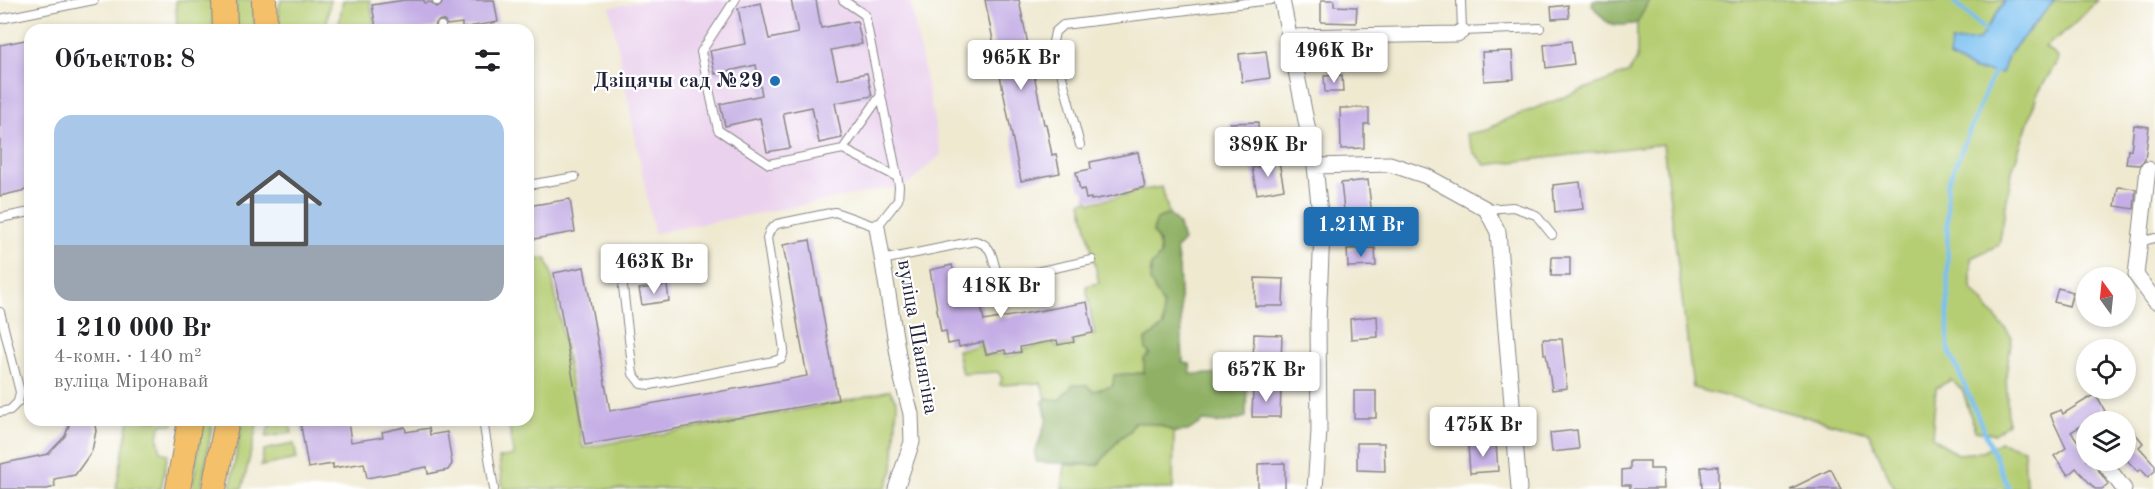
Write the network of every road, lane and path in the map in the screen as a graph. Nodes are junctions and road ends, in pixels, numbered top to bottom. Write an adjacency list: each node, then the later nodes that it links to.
1 (94, 0): 9 (lane)
2 (224, 0): 10 (main road)
3 (264, 0): 11 (main road)
4 (735, 0): 17 (lane)
5 (843, 0): 15 (lane)
6 (1271, 0): 16 (lane)
7 (1282, 0): 14 (street)
8 (1461, 0): 13 (lane)
9 (0, 19)
10 (225, 24)
11 (265, 24)
12 (1540, 28): 13 (lane)
13 (1462, 31): 14 (street)
14 (1288, 37): 18 (street)
15 (881, 95): 17 (lane); 21 (lane)
16 (1080, 145)
17 (843, 149): 21 (lane)
18 (1315, 166): 23 (street); 44 (street)
19 (2148, 169): 29 (street)
20 (575, 177): 22 (lane)
21 (897, 177): 26 (lane)
22 (534, 184)
23 (1486, 209): 27 (lane); 45 (street)
24 (24, 213): 25 (lane)
25 (0, 218)
26 (878, 227): 30 (street, вуліца Шанягіна); 32 (lane)
27 (1552, 235)
28 (2155, 238): 29 (lane)
29 (2140, 242): 33 (street)
30 (882, 260): 31 (lane); 43 (street, вуліца Шанягіна)
31 (1092, 260)
32 (623, 287)
33 (2155, 301)
34 (0, 312): 35 (lane)
35 (0, 412)
36 (189, 426): 40 (main road)
37 (226, 426): 41 (main road)
38 (484, 426): 42 (lane)
39 (2110, 471): 46 (street)
40 (178, 489)
41 (214, 489)
42 (494, 489)
43 (896, 489)
44 (1316, 489)
45 (1519, 489)
46 (2124, 489)

